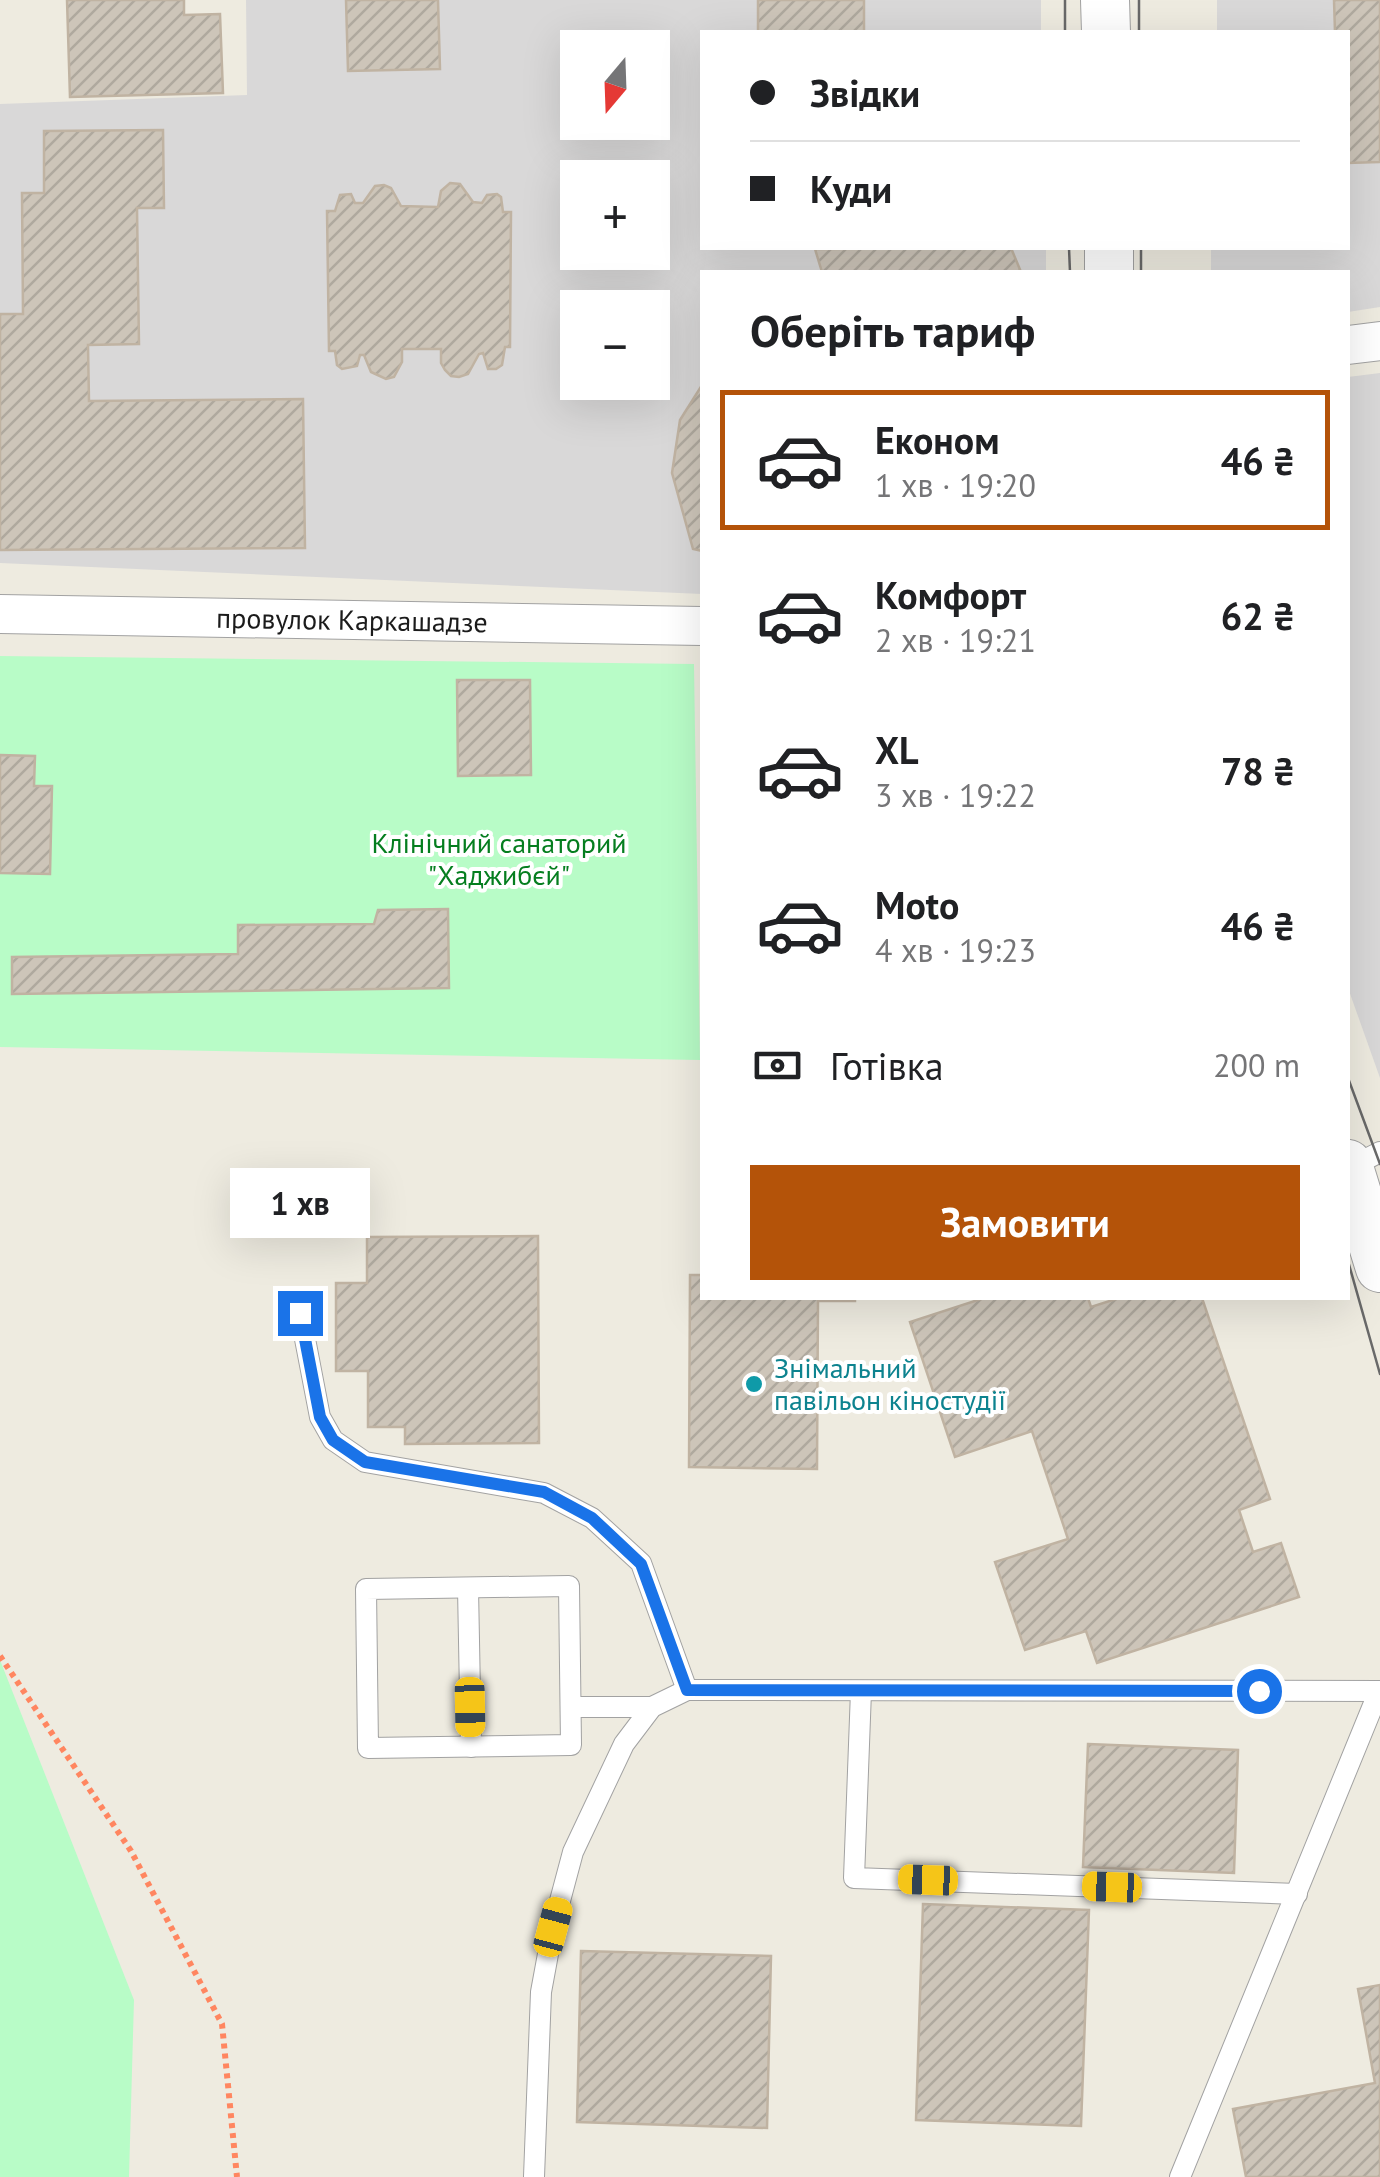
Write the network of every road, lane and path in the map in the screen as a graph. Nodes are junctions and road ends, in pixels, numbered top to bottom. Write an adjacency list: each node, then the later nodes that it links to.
1 (1106, 0): 2 (street)
2 (1106, 30)
3 (1380, 340): 4 (street)
4 (1350, 345)
5 (0, 614): 6 (street, провулок Каркашадзе)
6 (700, 626)
7 (1380, 1152): 8 (lane)
8 (1350, 1165)
9 (1350, 1172): 10 (street)
10 (1380, 1268)
11 (300, 1313): 14 (lane)
12 (468, 1588): 18 (lane); 19 (lane); 19 (lane)
13 (0, 1656): 21 (path)
14 (687, 1690): 15 (lane); 17 (lane)
15 (860, 1690): 16 (lane); 20 (lane)
16 (1380, 1692): 20 (lane)
17 (652, 1707): 18 (lane); 22 (lane)
18 (571, 1708): 19 (lane)
19 (471, 1746)
20 (1297, 1894): 23 (lane)
21 (237, 2177)
22 (534, 2177)
23 (1180, 2177)

